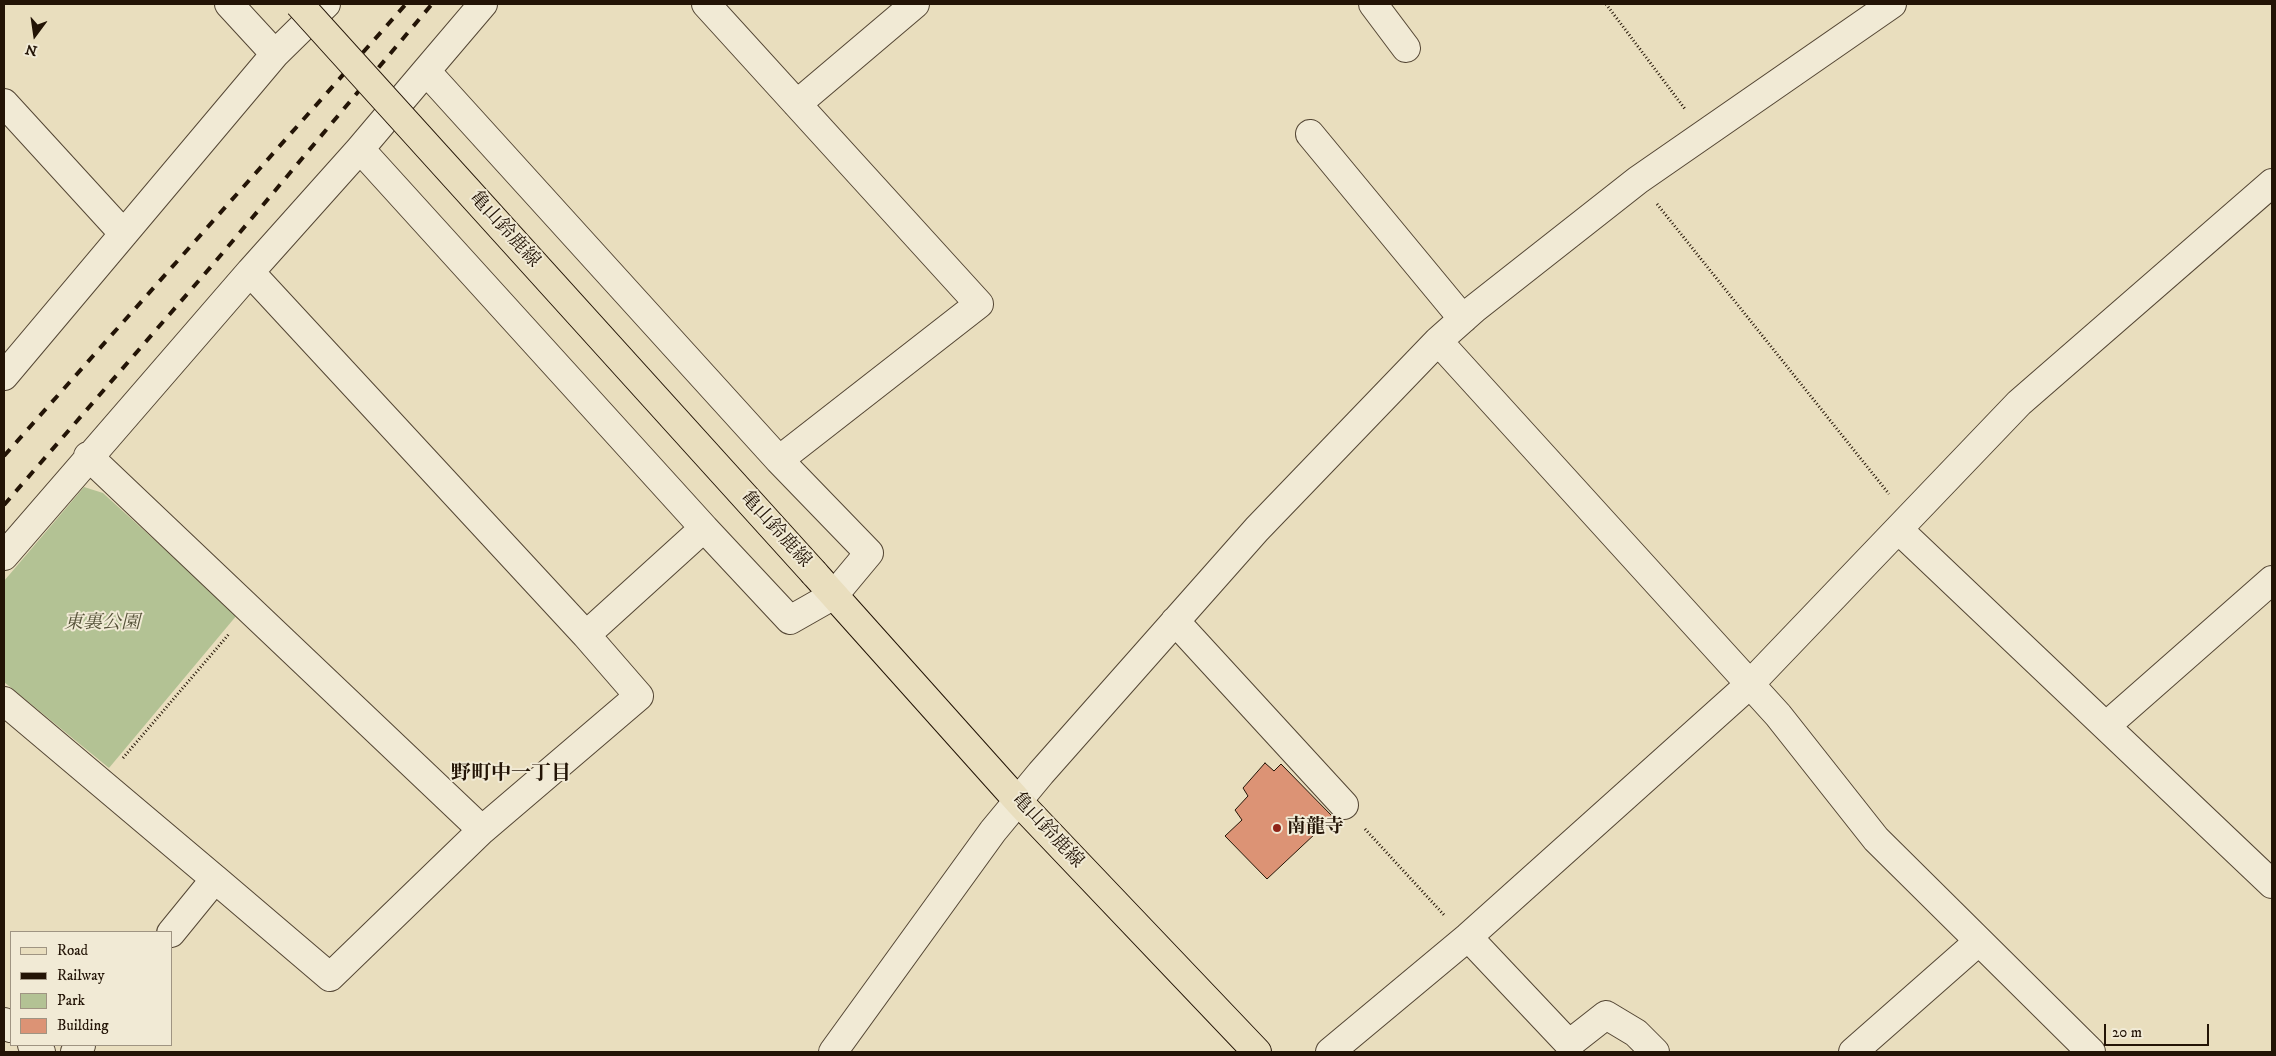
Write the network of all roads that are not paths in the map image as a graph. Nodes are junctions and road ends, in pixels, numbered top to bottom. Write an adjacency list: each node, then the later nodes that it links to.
1 (229, 4): 10 (street)
2 (299, 4): 28 (main road, 亀山鈴鹿線, bridge)
3 (326, 4): 10 (street)
4 (483, 4): 11 (street)
5 (706, 4): 13 (street)
6 (915, 4): 13 (street)
7 (1373, 4): 9 (street)
8 (1892, 4): 19 (street)
9 (1406, 48)
10 (275, 54): 17 (street)
11 (426, 71): 15 (street); 23 (street)
12 (4, 103): 17 (street)
13 (797, 104): 23 (street)
14 (1310, 134): 19 (street)
15 (360, 149): 18 (street); 25 (street)
16 (2272, 183): 24 (street)
17 (123, 233): 21 (street)
18 (250, 272): 22 (street); 30 (street)
19 (1463, 319): 20 (street)
20 (1438, 341): 29 (street); 31 (street)
21 (4, 376)
22 (88, 456): 26 (street); 36 (street)
23 (779, 460): 28 (street)
24 (1904, 524): 31 (street); 33 (street)
25 (704, 528): 28 (street); 30 (street)
26 (4, 556)
27 (2272, 580): 33 (street)
28 (834, 595): 34 (main road, 亀山鈴鹿線)
29 (1175, 621): 34 (street); 35 (street)
30 (586, 635): 36 (street)
31 (1750, 685): 40 (street); 41 (street)
32 (4, 701): 37 (street)
33 (2106, 726): 38 (street)
34 (1018, 801): 42 (street); 43 (main road, 亀山鈴鹿線)
35 (1344, 805)
36 (482, 830): 37 (street)
37 (215, 879): 39 (street)
38 (2272, 884)
39 (172, 932)
40 (1468, 937): 44 (street); 45 (street)
41 (1978, 942): 46 (street); 47 (street)
42 (833, 1052)
43 (1257, 1052)
44 (1330, 1052)
45 (1655, 1052)
46 (1853, 1052)
47 (2091, 1052)

